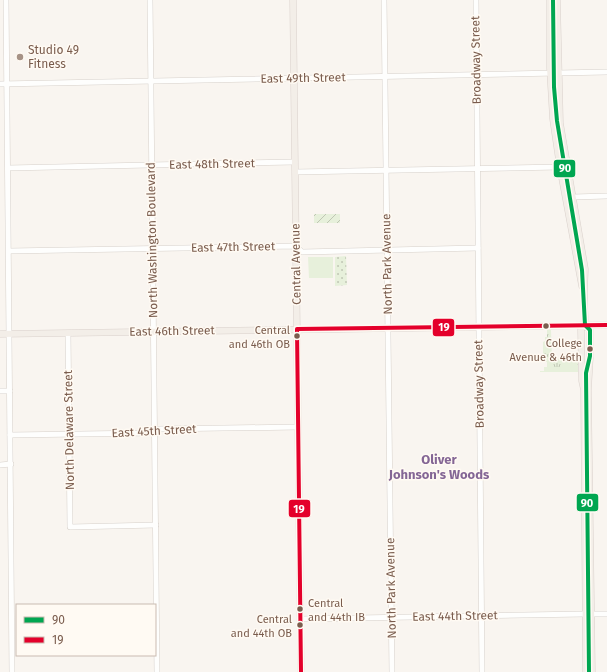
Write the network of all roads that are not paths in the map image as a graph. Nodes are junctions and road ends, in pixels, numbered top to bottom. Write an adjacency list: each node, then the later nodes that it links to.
1 (6, 0): 16 (street)
2 (150, 0): 14 (street, North Washington Boulevard)
3 (294, 0): 13 (main road, Central Avenue)
4 (384, 0): 12 (street, North Park Avenue)
5 (476, 0): 11 (street, Broadway Street)
6 (550, 0): 9 (main road)
7 (557, 0): 10 (main road)
8 (607, 72): 10 (street, East 49th Street)
9 (551, 73): 10 (street, East 49th Street); 11 (street, East 49th Street); 19 (main road)
10 (558, 73): 25 (main road)
11 (477, 74): 12 (street, East 49th Street); 21 (street, Broadway Street)
12 (385, 76): 13 (street, East 49th Street); 22 (street, North Park Avenue)
13 (294, 78): 14 (street, East 49th Street); 17 (main road, Central Avenue)
14 (150, 81): 16 (street, East 49th Street); 18 (street, North Washington Boulevard)
15 (0, 84): 16 (street, East 49th Street)
16 (7, 84): 20 (street)
17 (295, 162): 18 (street, East 48th Street); 23 (main road, Central Avenue)
18 (152, 165): 20 (street, East 48th Street); 27 (street, North Washington Boulevard)
19 (560, 167): 21 (street); 31 (main road)
20 (8, 168): 30 (street)
21 (477, 168): 22 (street); 28 (street, Broadway Street)
22 (386, 170): 23 (street); 29 (street, North Park Avenue)
23 (295, 172): 26 (main road, Central Avenue)
24 (607, 196): 25 (street)
25 (573, 197): 31 (main road)
26 (296, 246): 27 (street, East 47th Street); 29 (street, East 47th Street); 36 (main road, Central Avenue)
27 (152, 248): 30 (street, East 47th Street); 37 (street, North Washington Boulevard)
28 (478, 248): 29 (street, East 47th Street); 34 (street, Broadway Street)
29 (387, 250): 35 (street, North Park Avenue)
30 (9, 251): 40 (street)
31 (584, 294): 33 (main road)
32 (607, 324): 33 (main road, East 46th Street)
33 (585, 325): 34 (main road, East 46th Street); 50 (main road); 50 (main road)
34 (478, 326): 35 (main road, East 46th Street); 52 (street, Broadway Street)
35 (388, 328): 36 (main road, East 46th Street); 53 (street, North Park Avenue)
36 (297, 329): 37 (main road, East 46th Street); 43 (main road, Central Avenue)
37 (153, 332): 38 (main road, East 46th Street); 44 (street, North Washington Boulevard)
38 (68, 333): 40 (main road, East 46th Street); 45 (street, North Delaware Street)
39 (0, 334): 40 (main road, East 46th Street)
40 (9, 334): 42 (street)
41 (0, 391): 42 (street)
42 (10, 391): 46 (street)
43 (298, 427): 44 (street, East 45th Street); 54 (main road, Central Avenue)
44 (154, 432): 45 (street, East 45th Street); 49 (street, North Washington Boulevard)
45 (70, 434): 46 (street, East 45th Street); 49 (street, North Delaware Street)
46 (10, 435): 47 (street)
47 (10, 464): 48 (street); 56 (street)
48 (0, 465)
49 (156, 526): 55 (street, North Washington Boulevard)
50 (589, 614): 51 (street, East 44th Street); 52 (street, East 44th Street); 62 (main road); 63 (main road)
51 (607, 614)
52 (482, 616): 53 (street, East 44th Street); 61 (street, Broadway Street)
53 (391, 617): 54 (street, East 44th Street); 60 (street, North Park Avenue)
54 (301, 619): 59 (main road, Central Avenue)
55 (156, 647): 58 (street, North Washington Boulevard)
56 (15, 650): 57 (street)
57 (12, 672)
58 (157, 672)
59 (301, 672)
60 (392, 672)
61 (482, 672)
62 (586, 672)
63 (592, 672)

